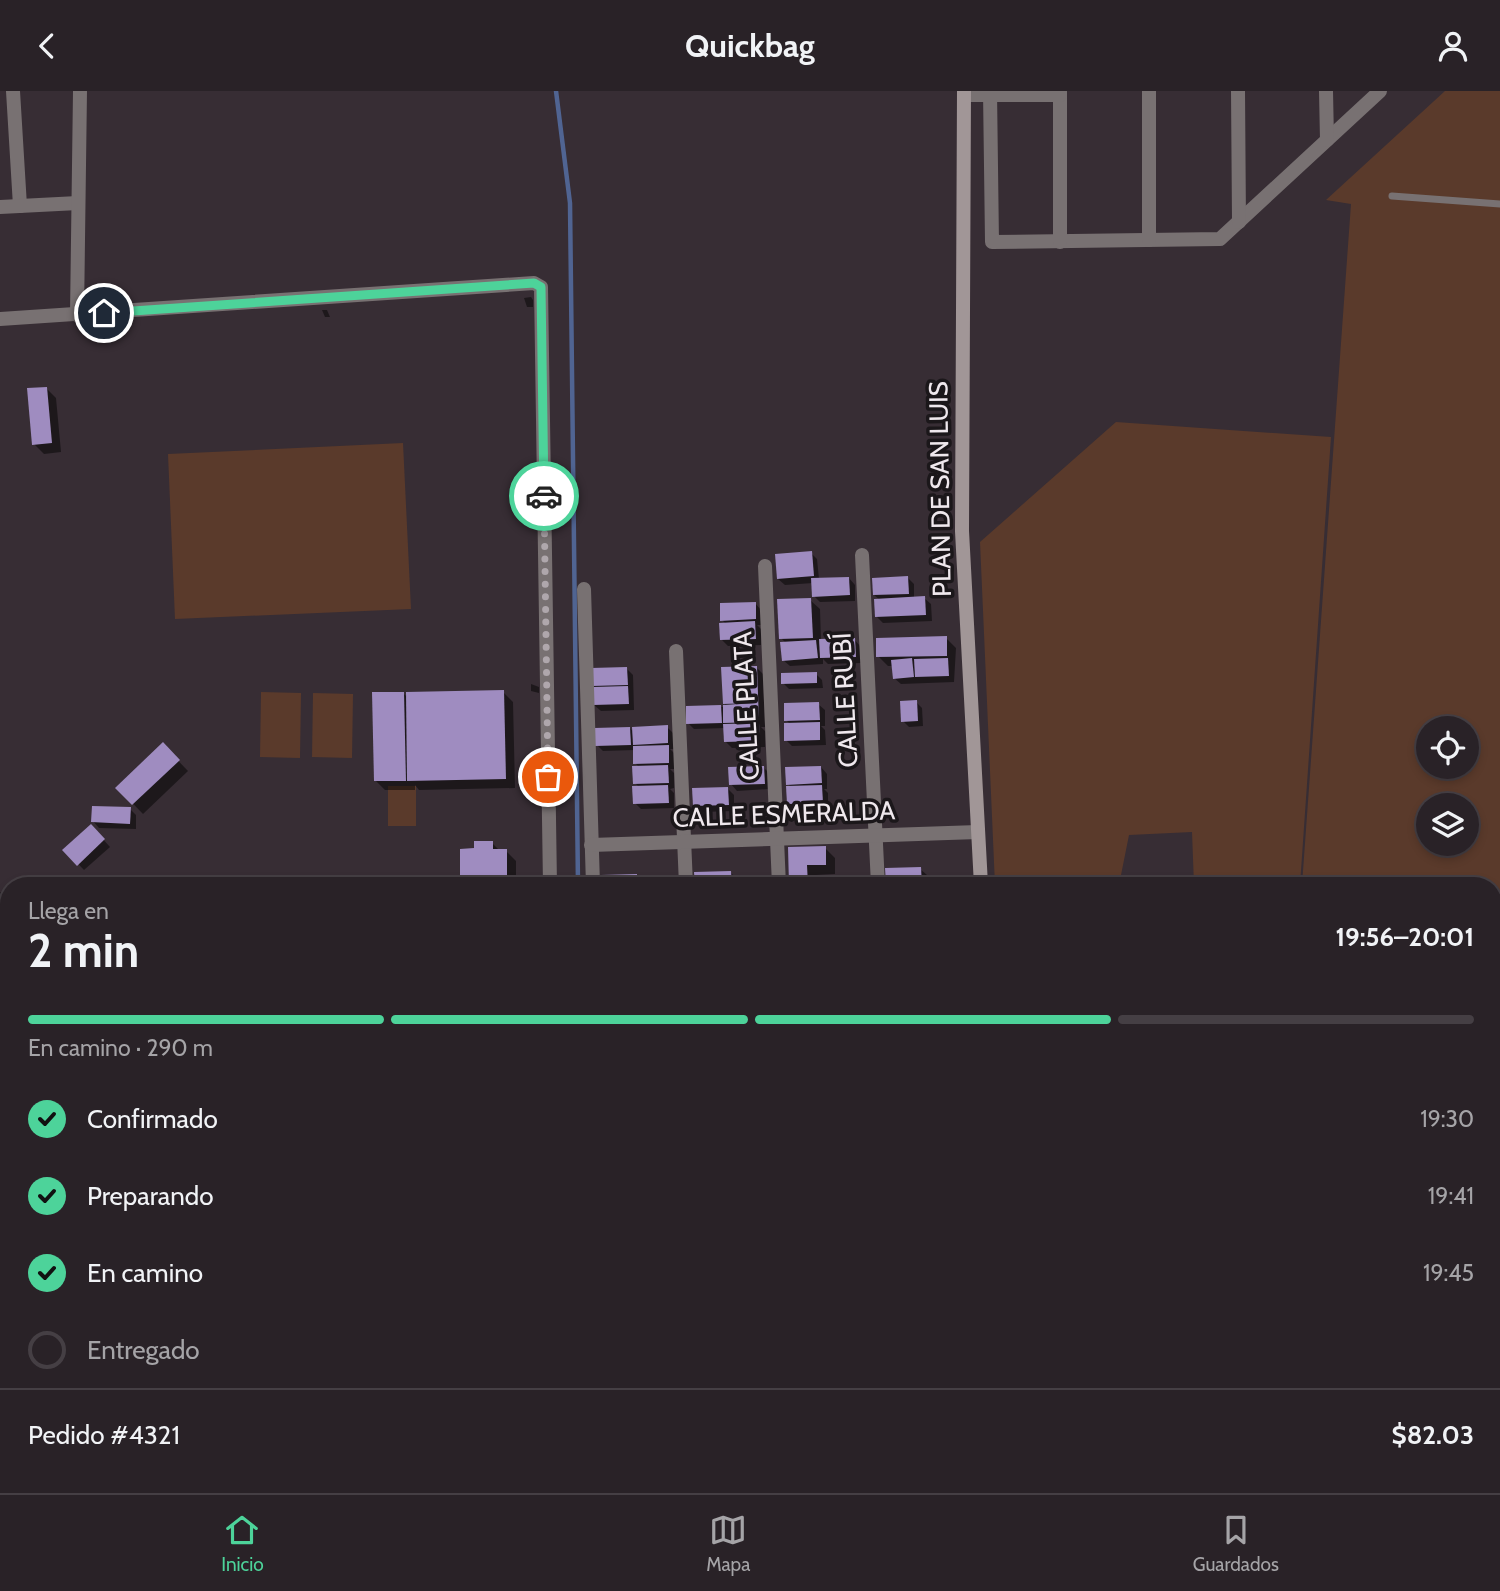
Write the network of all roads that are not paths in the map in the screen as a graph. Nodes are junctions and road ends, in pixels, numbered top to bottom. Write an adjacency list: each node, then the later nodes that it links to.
1 (13, 91): 14 (street)
2 (80, 91): 12 (street)
3 (1149, 91): 17 (street)
4 (1238, 91): 16 (street)
5 (1326, 91): 10 (street)
6 (1380, 91): 10 (street)
7 (964, 93): 8 (street); 25 (street, PLAN DE SAN LUIS)
8 (990, 93): 9 (street); 18 (street)
9 (1060, 93): 18 (street)
10 (1326, 140): 16 (street)
11 (1392, 196): 13 (lane)
12 (78, 203): 14 (street); 19 (street)
13 (1500, 204)
14 (20, 206): 15 (street)
15 (0, 207)
16 (1239, 222): 17 (street)
17 (1149, 240): 18 (street)
18 (1060, 242)
19 (77, 315): 20 (street); 30 (street)
20 (0, 319)
21 (862, 555): 26 (street, CALLE RUBÍ)
22 (765, 566): 27 (street, CALLE PLATA)
23 (584, 589): 29 (street)
24 (676, 652): 28 (street)
25 (978, 832): 26 (street, CALLE ESMERALDA); 35 (street, PLAN DE SAN LUIS)
26 (876, 835): 27 (street, CALLE ESMERALDA); 34 (street, CALLE RUBÍ)
27 (777, 838): 28 (street, CALLE ESMERALDA); 33 (street, CALLE PLATA)
28 (684, 842): 29 (street, CALLE ESMERALDA); 32 (street)
29 (591, 845): 31 (street)
30 (550, 877)
31 (593, 877)
32 (686, 877)
33 (779, 877)
34 (878, 877)
35 (981, 877)

